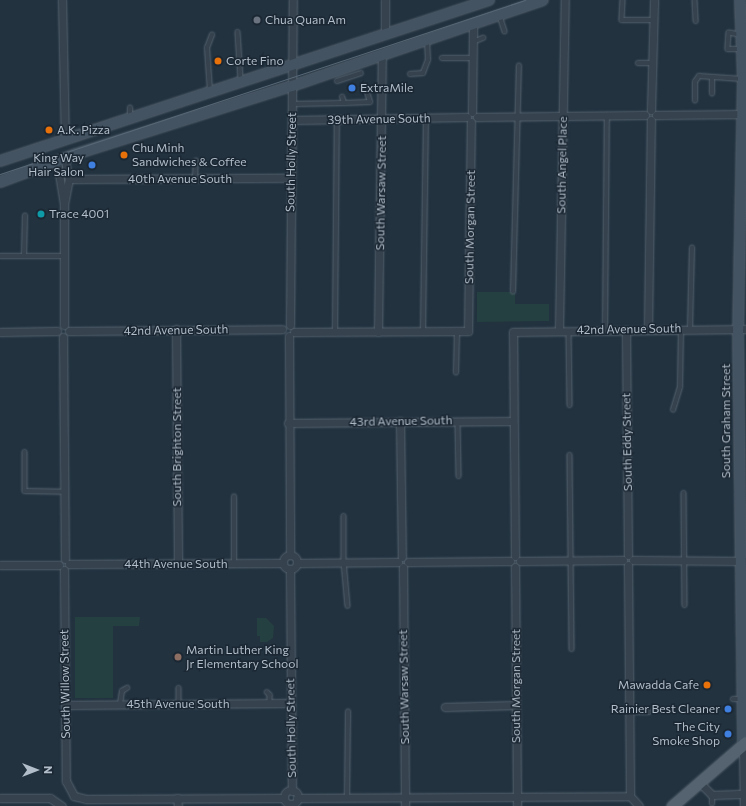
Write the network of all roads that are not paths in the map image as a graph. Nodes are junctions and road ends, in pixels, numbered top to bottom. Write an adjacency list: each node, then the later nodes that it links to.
1 (62, 0): 55 (street)
2 (293, 0): 29 (street, South Holly Street)
3 (385, 0): 18 (street)
4 (489, 0): 11 (main road)
5 (543, 0): 12 (main road)
6 (565, 0): 47 (street, South Angel Place)
7 (622, 0): 13 (lane)
8 (654, 0): 13 (street)
9 (694, 0): 14 (lane)
10 (740, 0): 21 (main road, South Graham Street)
11 (477, 2): 18 (main road)
12 (500, 15): 15 (main road); 16 (lane)
13 (654, 20): 28 (street)
14 (696, 21)
15 (472, 24): 22 (main road); 23 (street, South Morgan Street)
16 (505, 31)
17 (238, 32): 34 (lane)
18 (385, 34): 29 (main road)
19 (212, 35): 37 (lane)
20 (483, 38): 23 (lane)
21 (744, 39): 21 (lane); 33 (main road, South Graham Street)
22 (427, 40): 24 (main road); 31 (lane)
23 (472, 42): 26 (street, South Morgan Street)
24 (382, 55): 35 (main road); 42 (street, South Warsaw Street)
25 (442, 58): 26 (lane)
26 (472, 58): 49 (street, South Morgan Street)
27 (638, 63): 28 (lane)
28 (652, 63): 46 (street)
29 (293, 64): 34 (main road); 35 (street, South Holly Street)
30 (519, 66): 50 (lane)
31 (410, 74)
32 (712, 78): 33 (lane); 38 (lane); 40 (lane)
33 (743, 79): 45 (main road, South Graham Street)
34 (241, 81): 37 (main road)
35 (292, 86): 44 (street, South Holly Street); 56 (main road)
36 (366, 89): 41 (lane)
37 (210, 91): 55 (main road)
38 (712, 94)
39 (342, 97): 43 (lane)
40 (695, 101)
41 (370, 102): 42 (lane); 43 (lane)
42 (382, 102): 53 (street, South Warsaw Street)
43 (344, 103): 44 (lane)
44 (292, 104): 54 (street, South Holly Street)
45 (744, 114): 46 (street, 39th Avenue South); 76 (main road, South Graham Street)
46 (651, 115): 48 (street, 39th Avenue South); 74 (street)
47 (563, 116): 48 (street, 39th Avenue South); 50 (street, 39th Avenue South); 78 (street, South Angel Place)
48 (607, 116): 80 (lane)
49 (472, 117): 50 (street, 39th Avenue South); 51 (street, 39th Avenue South); 84 (street, South Morgan Street)
50 (518, 117): 69 (lane)
51 (426, 118): 53 (street, 39th Avenue South); 88 (lane)
52 (337, 119): 53 (street, 39th Avenue South); 54 (street, 39th Avenue South); 86 (lane)
53 (382, 119): 87 (street, South Warsaw Street)
54 (292, 120): 60 (street, South Holly Street)
55 (65, 139): 57 (main road)
56 (61, 159): 61 (street); 62 (main road); 63 (street)
57 (0, 161)
58 (196, 161): 59 (lane)
59 (195, 178): 60 (street, 40th Avenue South); 61 (street, 40th Avenue South)
60 (291, 178): 71 (street, South Holly Street)
61 (69, 180): 63 (street)
62 (0, 182)
63 (64, 204): 68 (street)
64 (24, 216): 67 (lane)
65 (692, 248): 72 (lane)
66 (0, 256): 67 (lane)
67 (24, 256): 68 (lane)
68 (64, 256): 70 (street)
69 (513, 292)
70 (64, 325): 82 (street); 83 (street)
71 (290, 325): 73 (street); 90 (street)
72 (690, 328): 75 (street, 42nd Avenue South); 76 (street, 42nd Avenue South)
73 (282, 329): 77 (street, 42nd Avenue South); 90 (street)
74 (648, 329): 75 (street, 42nd Avenue South); 81 (street, 42nd Avenue South)
75 (681, 329): 94 (lane)
76 (742, 329): 111 (main road, South Graham Street)
77 (176, 330): 83 (street, 42nd Avenue South); 116 (street, South Brighton Street)
78 (559, 330): 79 (street, 42nd Avenue South); 89 (street, 42nd Avenue South)
79 (569, 330): 80 (street, 42nd Avenue South); 93 (lane)
80 (605, 330): 81 (street, 42nd Avenue South)
81 (626, 330): 108 (street, South Eddy Street)
82 (58, 331): 85 (street); 91 (street)
83 (69, 331): 91 (street)
84 (457, 331): 88 (street); 92 (lane)
85 (0, 332)
86 (335, 332): 87 (street); 90 (street)
87 (378, 332): 88 (street)
88 (423, 332)
89 (513, 332): 97 (street, South Morgan Street)
90 (291, 334): 98 (street)
91 (63, 337): 102 (street, South Willow Street)
92 (456, 372)
93 (570, 404)
94 (673, 410)
95 (400, 421): 96 (street, 43rd Avenue South); 98 (street, 43rd Avenue South); 113 (street, South Warsaw Street)
96 (458, 421): 97 (street, 43rd Avenue South); 101 (lane)
97 (514, 421): 109 (street, South Morgan Street)
98 (288, 423): 106 (street)
99 (25, 452): 102 (lane)
100 (570, 455): 107 (lane)
101 (459, 476)
102 (64, 492): 119 (street, South Willow Street)
103 (684, 493): 110 (lane)
104 (234, 498): 117 (lane)
105 (344, 516): 112 (lane)
106 (290, 555): 114 (street); 115 (street)
107 (571, 560): 108 (street); 109 (street); 123 (lane)
108 (628, 560): 110 (street); 136 (street, South Eddy Street)
109 (515, 561): 113 (street); 133 (street, South Morgan Street)
110 (684, 561): 111 (street); 121 (lane)
111 (743, 561): 127 (main road, South Graham Street)
112 (344, 562): 113 (street); 115 (street); 122 (lane)
113 (403, 562): 151 (street, South Warsaw Street)
114 (282, 563): 117 (street, 44th Avenue South); 120 (street)
115 (297, 563): 120 (street)
116 (178, 564): 117 (street, 44th Avenue South); 119 (street, 44th Avenue South)
117 (234, 564)
118 (0, 565): 119 (street, 44th Avenue South)
119 (64, 565): 132 (street, South Willow Street)
120 (290, 570): 129 (street, South Holly Street)
121 (685, 604)
122 (348, 606)
123 (572, 649)
124 (127, 688): 130 (lane)
125 (179, 688): 131 (lane)
126 (267, 692): 128 (lane)
127 (740, 701): 138 (main road, South Graham Street)
128 (270, 703): 129 (street, 45th Avenue South); 131 (street, 45th Avenue South)
129 (290, 703): 141 (street, South Holly Street)
130 (120, 704): 131 (street, 45th Avenue South); 132 (street, 45th Avenue South)
131 (179, 704)
132 (65, 705): 148 (street, South Willow Street)
133 (516, 705): 134 (street); 146 (street, South Morgan Street)
134 (445, 707)
135 (348, 712): 145 (lane)
136 (629, 712): 137 (lane); 144 (street, South Eddy Street)
137 (649, 712)
138 (744, 744): 139 (street, South Graham Street); 140 (main road)
139 (745, 770): 142 (street, South Graham Street)
140 (699, 782): 143 (street); 159 (main road)
141 (292, 791): 149 (street); 150 (street)
142 (745, 794): 143 (street); 160 (street, South Graham Street)
143 (712, 795): 152 (lane)
144 (630, 796): 146 (street); 158 (street)
145 (347, 797): 150 (street); 151 (street)
146 (517, 797): 151 (street); 157 (street, South Morgan Street)
147 (0, 798): 154 (street)
148 (177, 798): 149 (street); 155 (street)
149 (284, 798): 153 (street)
150 (298, 798): 153 (street)
151 (405, 798): 156 (street, South Warsaw Street)
152 (712, 804)
153 (291, 805)
154 (62, 806)
155 (178, 806)
156 (405, 806)
157 (517, 806)
158 (639, 806)
159 (672, 806)
160 (744, 806)

